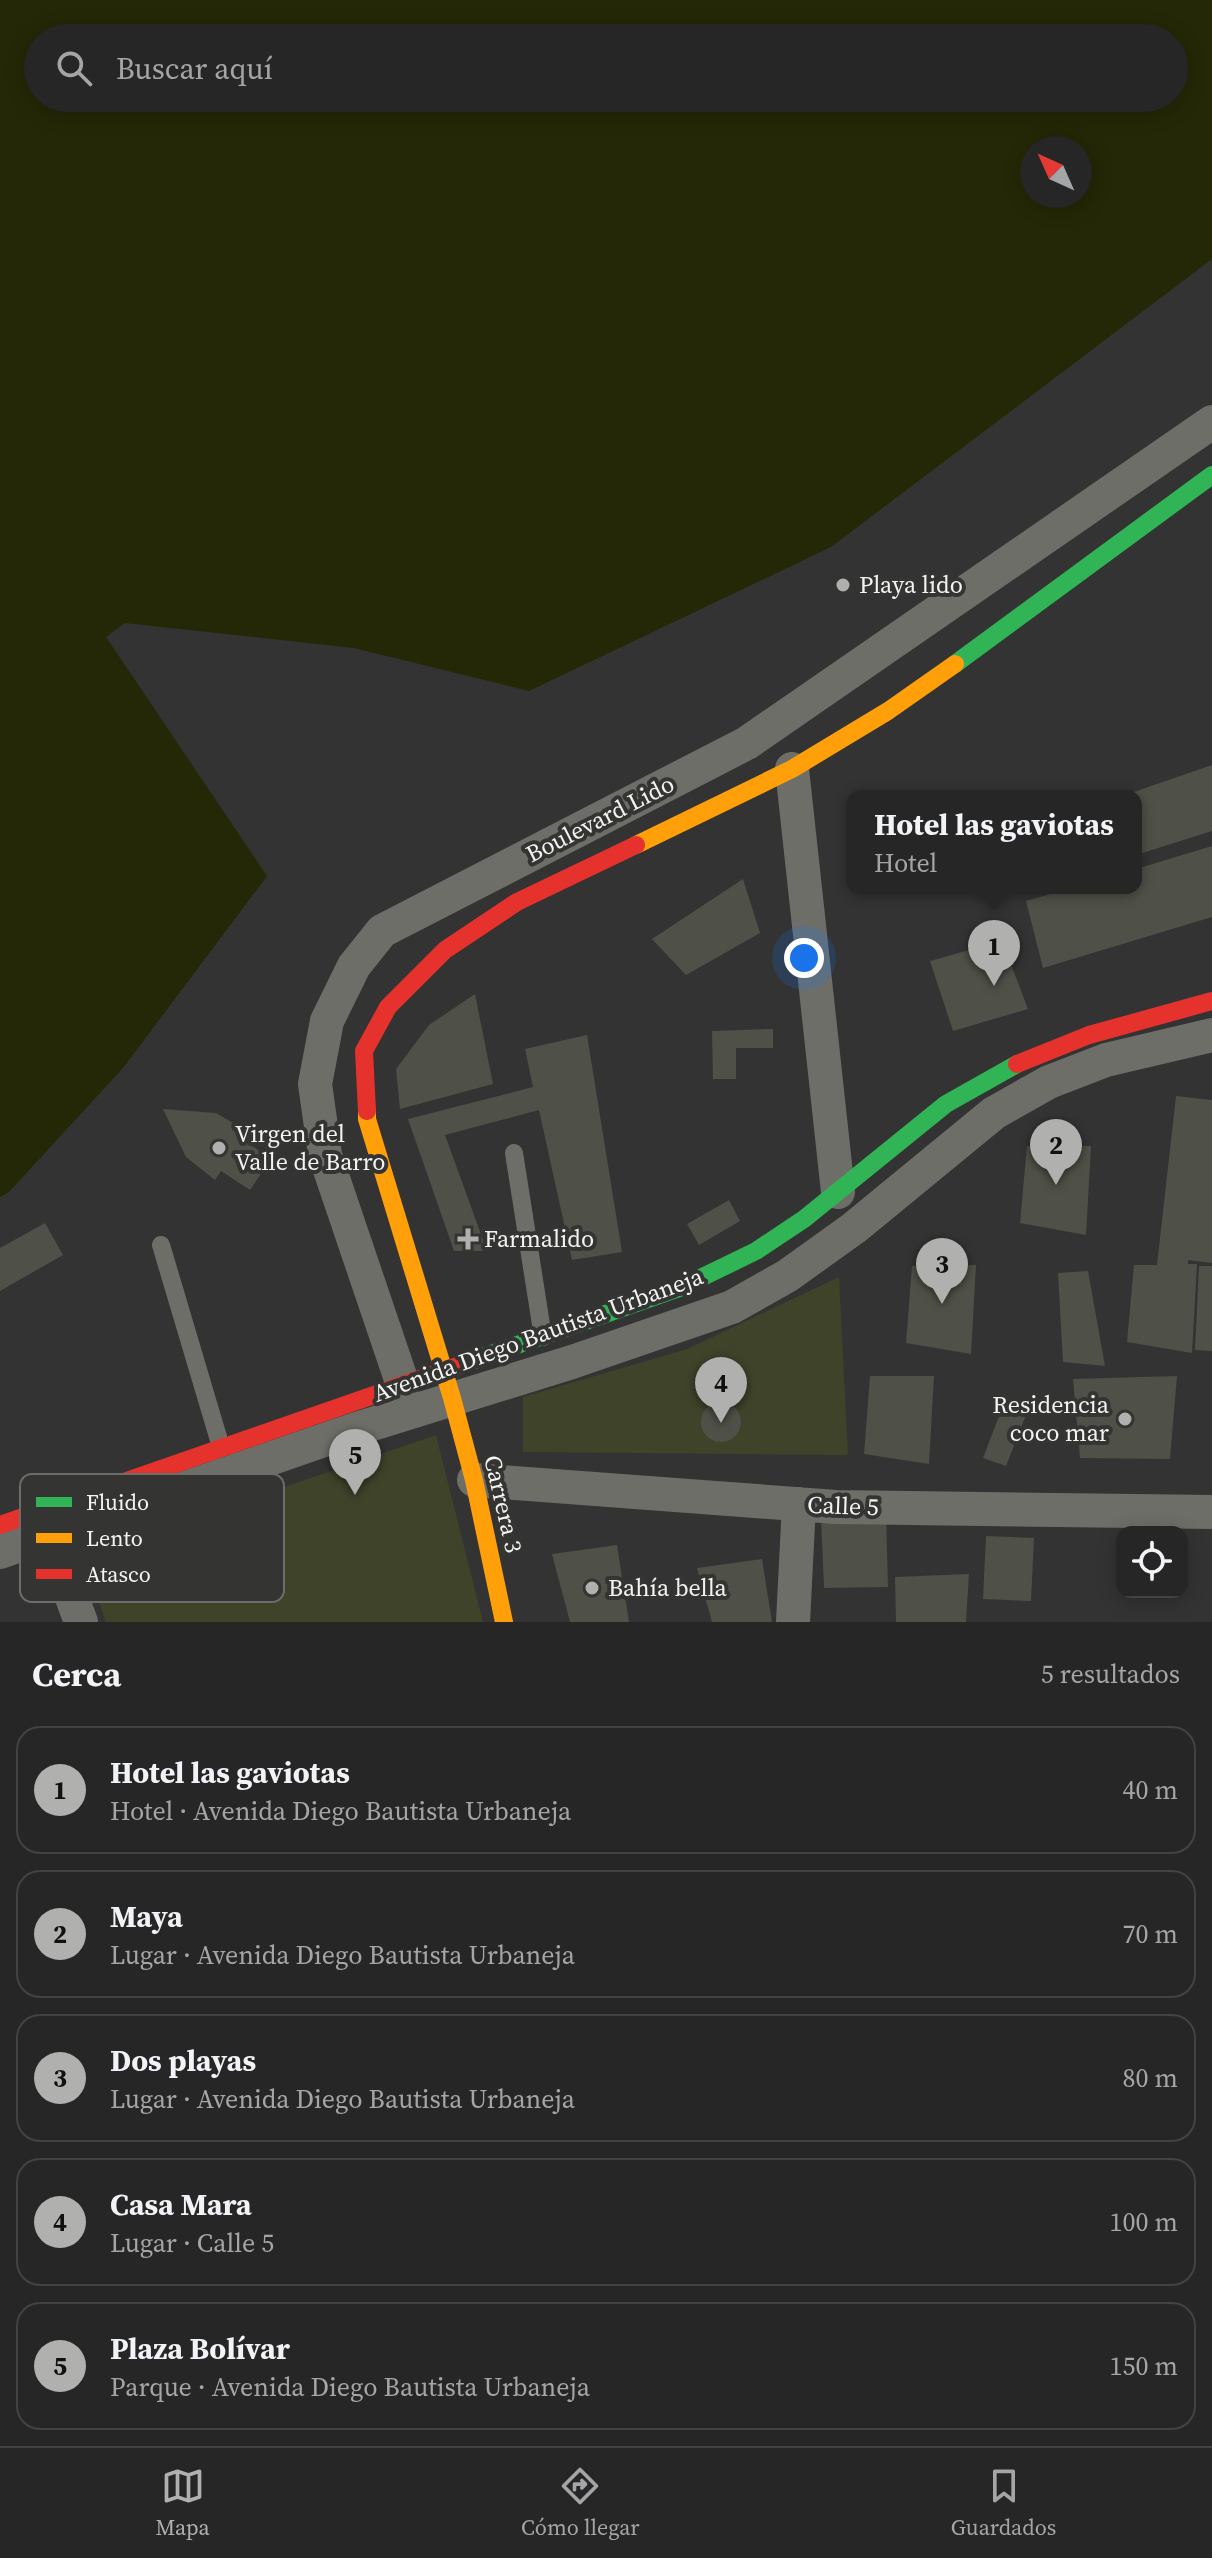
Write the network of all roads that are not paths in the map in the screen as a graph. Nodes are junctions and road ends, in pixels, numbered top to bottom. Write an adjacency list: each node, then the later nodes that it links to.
1 (1212, 422): 11 (street, Boulevard Lido)
2 (1212, 475): 3 (street, Boulevard Lido)
3 (792, 769): 7 (street); 10 (street, Boulevard Lido)
4 (1212, 1001): 7 (street, Avenida Diego Bautista Urbaneja)
5 (1212, 1035): 10 (street, Avenida Diego Bautista Urbaneja)
6 (514, 1153): 9 (lane)
7 (838, 1192): 9 (street, Avenida Diego Bautista Urbaneja)
8 (161, 1245): 12 (lane)
9 (543, 1337): 10 (street, Avenida Diego Bautista Urbaneja)
10 (447, 1384): 11 (street, Avenida Diego Bautista Urbaneja); 14 (street, Avenida Diego Bautista Urbaneja); 15 (street, Carrera 3)
11 (403, 1385): 12 (street, Avenida Diego Bautista Urbaneja)
12 (221, 1447): 13 (street, Avenida Diego Bautista Urbaneja)
13 (158, 1474)
14 (186, 1474)
15 (474, 1480): 16 (street, Calle 5); 24 (street, Carrera 3)
16 (799, 1504): 17 (street, Calle 5); 25 (street)
17 (1212, 1512)
18 (20, 1524): 19 (street, Avenida Diego Bautista Urbaneja)
19 (0, 1525)
20 (20, 1539): 21 (street, Avenida Diego Bautista Urbaneja)
21 (0, 1552)
22 (74, 1602): 23 (street)
23 (81, 1622)
24 (504, 1622)
25 (793, 1622)

